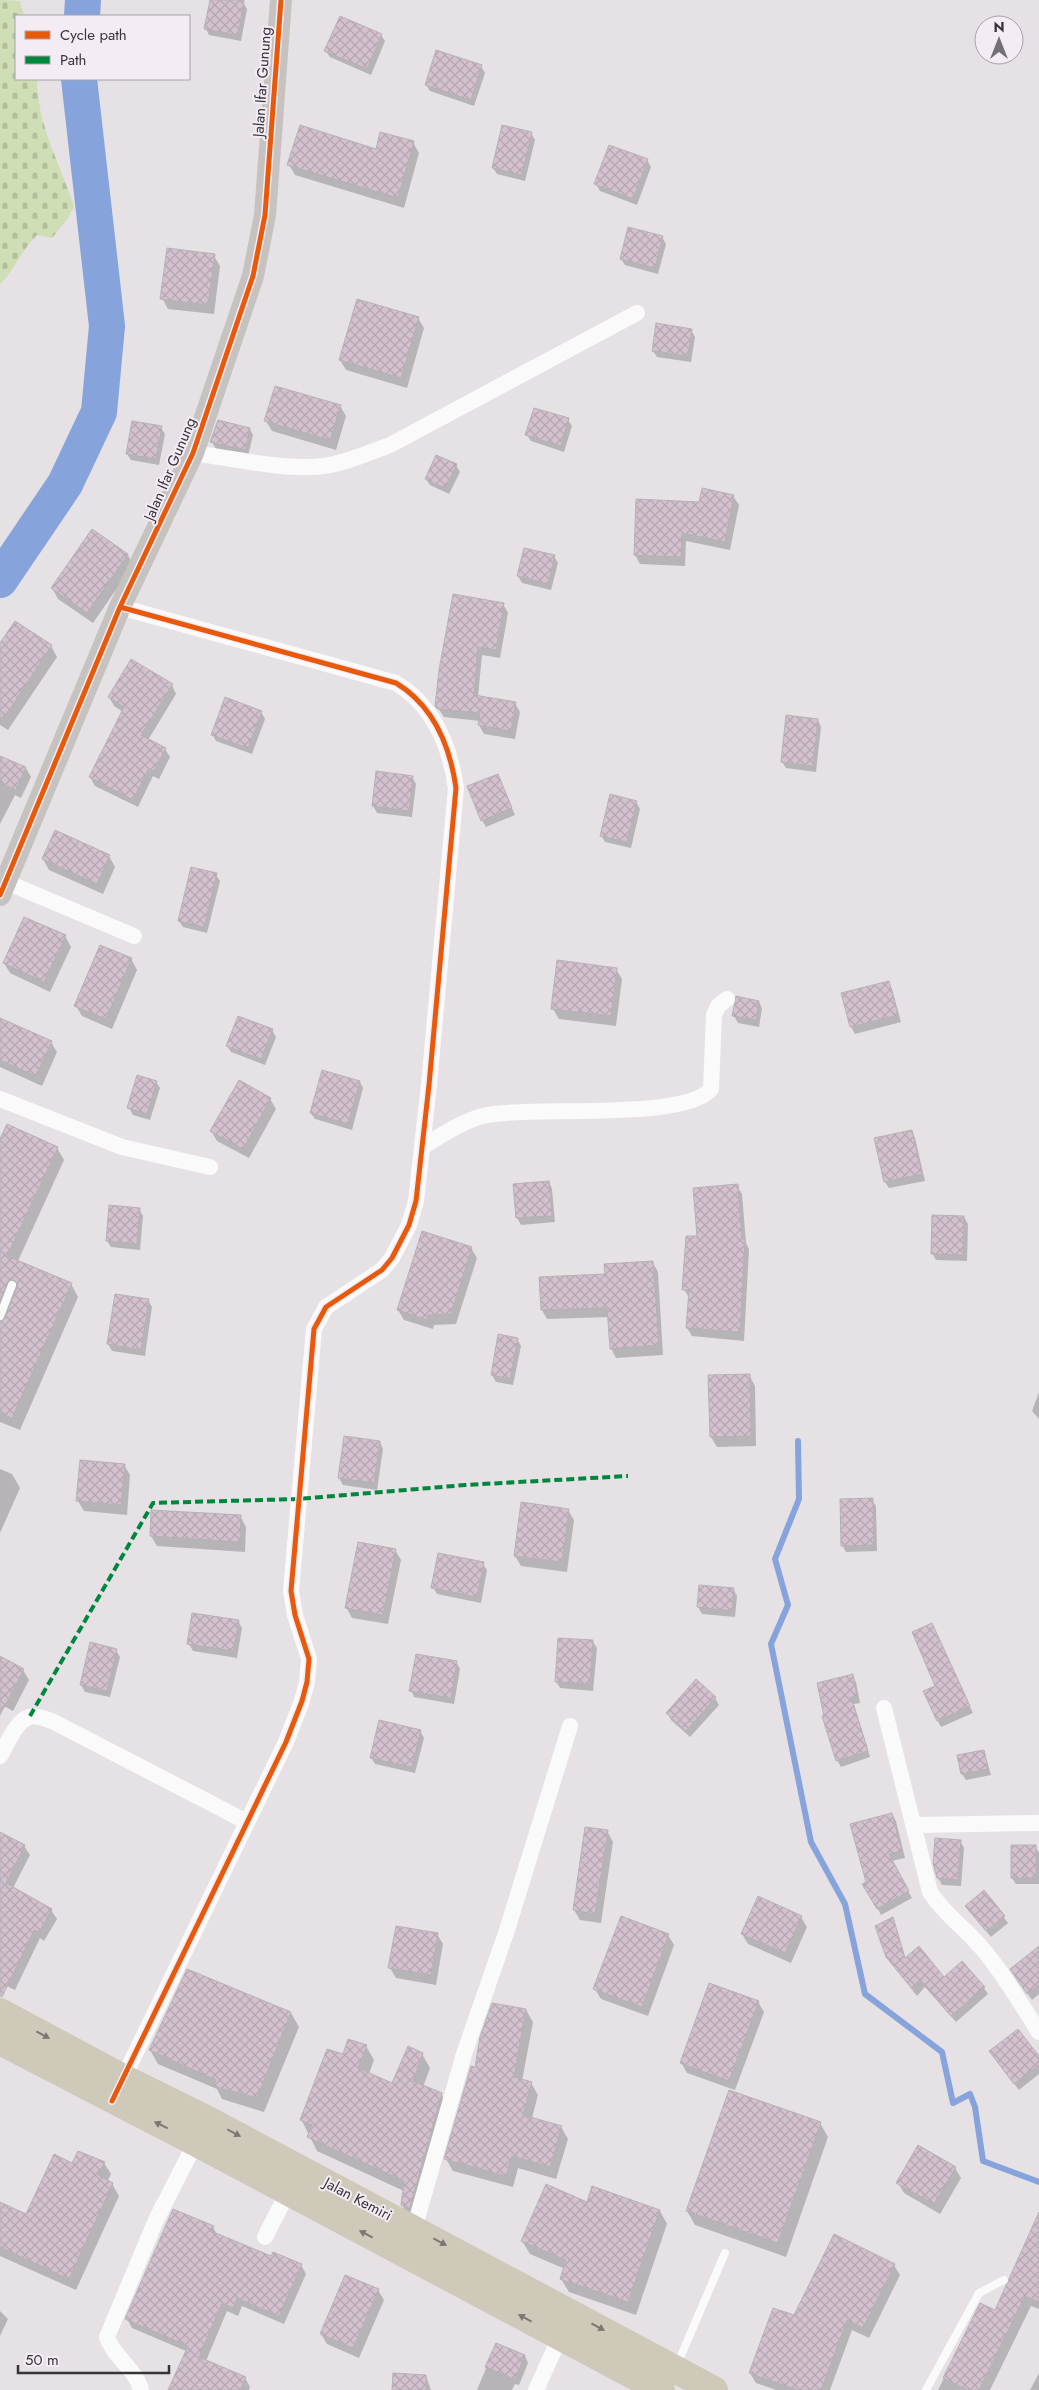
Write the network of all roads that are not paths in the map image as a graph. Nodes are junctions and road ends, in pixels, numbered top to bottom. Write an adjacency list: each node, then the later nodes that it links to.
1 (281, 0): 3 (street, Jalan Ifar Gunung)
2 (637, 313): 3 (street)
3 (193, 453): 4 (street, Jalan Ifar Gunung)
4 (120, 607): 5 (street, Jalan Ifar Gunung); 9 (street)
5 (3, 888): 6 (street)
6 (134, 936)
7 (727, 999): 9 (street)
8 (0, 1099): 10 (street)
9 (422, 1147): 16 (street)
10 (210, 1167)
11 (12, 1285): 12 (lane)
12 (0, 1316)
13 (884, 1708): 18 (street)
14 (570, 1726): 25 (street)
15 (0, 1756): 16 (street)
16 (247, 1822): 22 (street)
17 (1039, 1823): 18 (street)
18 (914, 1825): 20 (street)
19 (0, 2012): 22 (highway, Jalan Kemiri, one-way to 22)
20 (1039, 2032)
21 (0, 2041): 22 (highway, Jalan Kemiri)
22 (118, 2089): 23 (highway, Jalan Kemiri)
23 (202, 2131): 24 (highway, Jalan Kemiri); 25 (highway, Jalan Kemiri, one-way to 25); 32 (street)
24 (288, 2192): 26 (street); 27 (highway, Jalan Kemiri, one-way to 24)
25 (415, 2229): 27 (street); 30 (highway, Jalan Kemiri, one-way to 30)
26 (266, 2237)
27 (404, 2254): 30 (highway, Jalan Kemiri, one-way to 27)
28 (725, 2254): 31 (lane)
29 (1004, 2280): 35 (lane)
30 (566, 2325): 31 (highway, Jalan Kemiri); 33 (street)
31 (669, 2380): 34 (highway, Jalan Kemiri)
32 (141, 2390)
33 (536, 2390)
34 (714, 2390)
35 (926, 2390)

